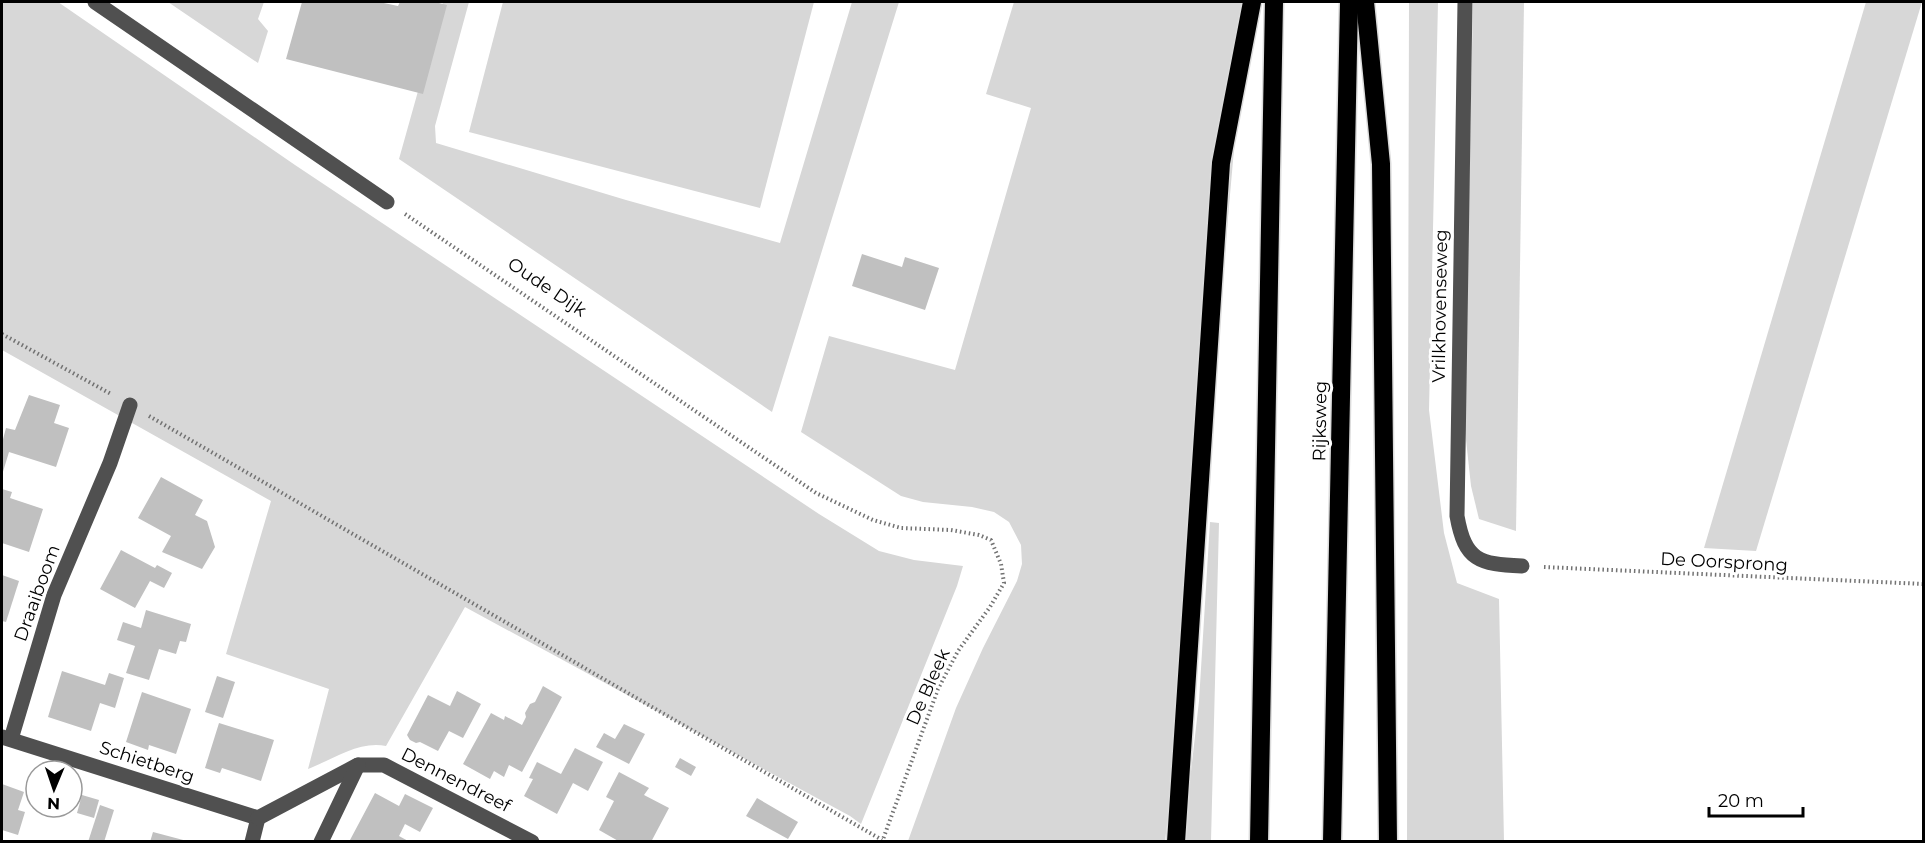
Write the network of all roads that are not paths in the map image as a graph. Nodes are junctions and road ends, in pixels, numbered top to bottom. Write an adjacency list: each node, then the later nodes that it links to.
1 (95, 2): 7 (street)
2 (1252, 2): 16 (highway)
3 (1274, 2): 17 (highway)
4 (1349, 2): 18 (highway, Rijksweg)
5 (1365, 2): 19 (highway)
6 (1465, 2): 9 (street, Vrilkhovenseweg)
7 (387, 202)
8 (130, 405): 10 (street, Draaiboom)
9 (1522, 566)
10 (6, 738): 12 (street, Schietberg)
11 (358, 765): 12 (street); 14 (street); 15 (street, Dennendreef)
12 (258, 818): 13 (street)
13 (252, 842)
14 (321, 842)
15 (532, 842)
16 (1176, 842)
17 (1259, 842)
18 (1332, 842)
19 (1388, 842)

